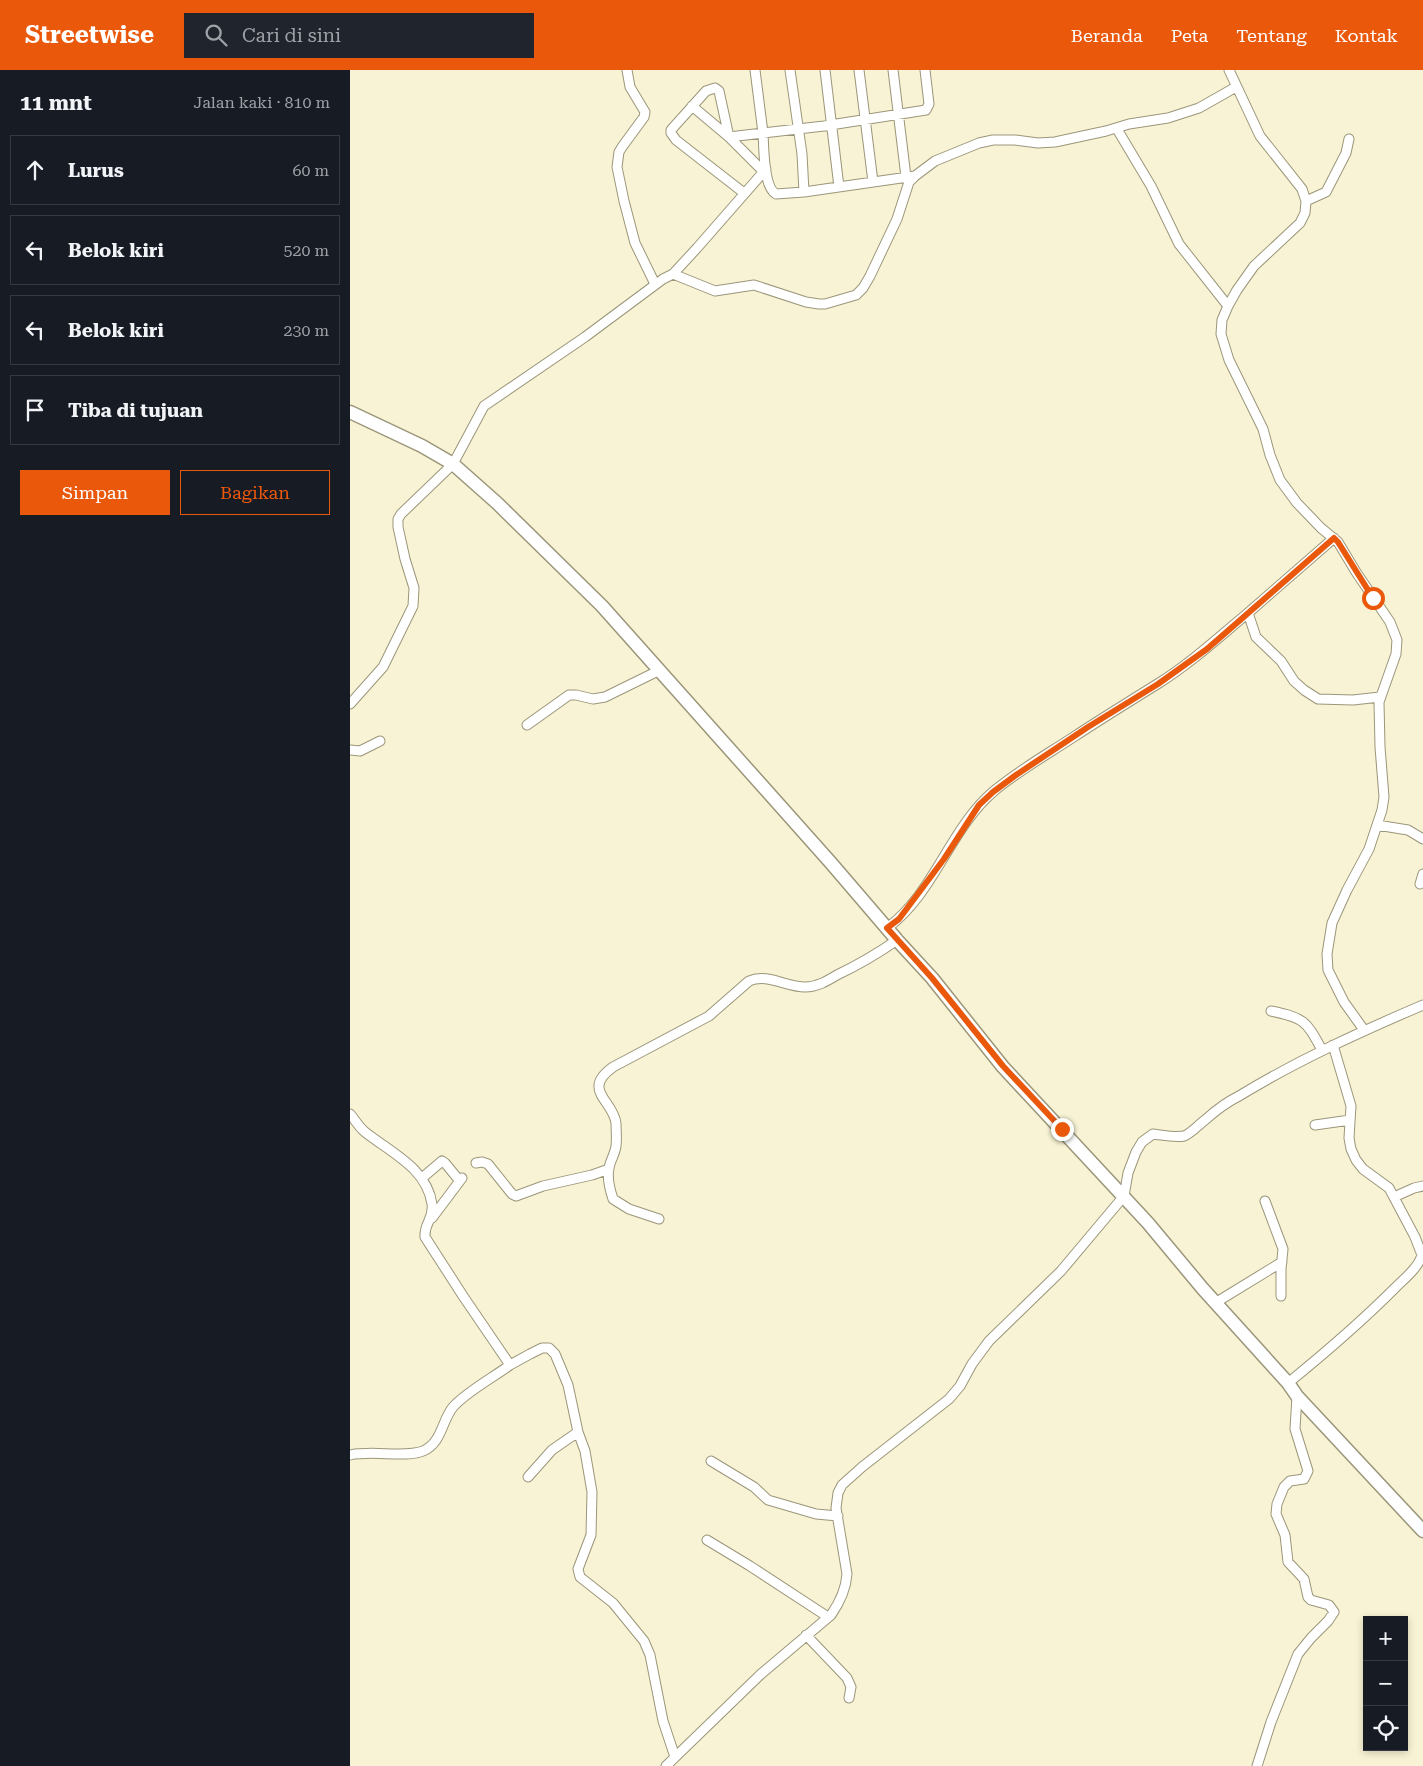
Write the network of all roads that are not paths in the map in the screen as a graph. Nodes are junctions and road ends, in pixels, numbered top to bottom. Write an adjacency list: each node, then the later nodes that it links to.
1 (627, 70): 27 (street)
2 (755, 70): 16 (street)
3 (790, 70): 14 (street)
4 (825, 70): 13 (street)
5 (859, 70): 12 (street)
6 (893, 70): 11 (street)
7 (925, 70): 11 (street)
8 (1229, 70): 9 (street)
9 (1236, 87): 15 (street); 25 (street)
10 (692, 106): 17 (street); 17 (street); 24 (street)
11 (899, 114): 12 (street); 20 (street)
12 (866, 118): 13 (street); 21 (street)
13 (832, 124): 14 (street); 22 (street)
14 (798, 128): 16 (street); 23 (street)
15 (1117, 129): 20 (street); 28 (street)
16 (763, 133): 17 (street); 19 (street)
17 (729, 137): 19 (street)
18 (1349, 139): 25 (street)
19 (764, 170): 23 (street); 24 (street)
20 (910, 176): 21 (street); 26 (street)
21 (873, 182): 22 (street)
22 (839, 187): 23 (street)
23 (804, 192)
24 (744, 193): 26 (street)
25 (1306, 201): 28 (street)
26 (672, 274): 27 (street)
27 (655, 284): 30 (street)
28 (1228, 306): 31 (street)
29 (350, 412): 30 (street)
30 (453, 464): 33 (street); 35 (street)
31 (1334, 538): 32 (street); 34 (street)
32 (1248, 613): 34 (street); 43 (street)
33 (660, 670): 36 (street); 43 (street)
34 (1380, 697): 39 (street)
35 (350, 704)
36 (527, 725)
37 (380, 741): 38 (street)
38 (350, 750)
39 (1377, 825): 40 (street); 47 (street)
40 (1423, 839)
41 (1423, 874): 42 (street)
42 (1420, 884)
43 (887, 928): 44 (street)
44 (896, 940): 54 (street); 57 (street)
45 (1423, 1005): 47 (street)
46 (1271, 1011): 49 (street)
47 (1364, 1030): 48 (street)
48 (1333, 1045): 49 (street); 51 (street)
49 (1322, 1050): 57 (street)
50 (350, 1114): 55 (street)
51 (1350, 1120): 52 (street); 58 (street)
52 (1316, 1125)
53 (476, 1163): 54 (street)
54 (609, 1169): 61 (street)
55 (422, 1178): 60 (street); 60 (street)
56 (1423, 1186): 58 (street)
57 (1124, 1196): 64 (street); 72 (street)
58 (1394, 1197): 66 (street)
59 (1265, 1201): 62 (street)
60 (432, 1218): 65 (street)
61 (659, 1219)
62 (1282, 1262): 63 (street); 64 (street)
63 (1281, 1296)
64 (1215, 1303): 66 (street)
65 (510, 1365): 68 (street); 69 (street)
66 (1288, 1383): 67 (street)
67 (1297, 1396): 73 (street); 80 (street)
68 (578, 1432): 71 (street); 78 (street)
69 (350, 1455)
70 (711, 1460): 72 (street)
71 (528, 1477)
72 (838, 1516): 75 (street)
73 (1423, 1531)
74 (707, 1540): 75 (street)
75 (828, 1617): 76 (street)
76 (806, 1635): 77 (street); 78 (street)
77 (849, 1698)
78 (675, 1757): 79 (street)
79 (666, 1766)
80 (1257, 1766)

